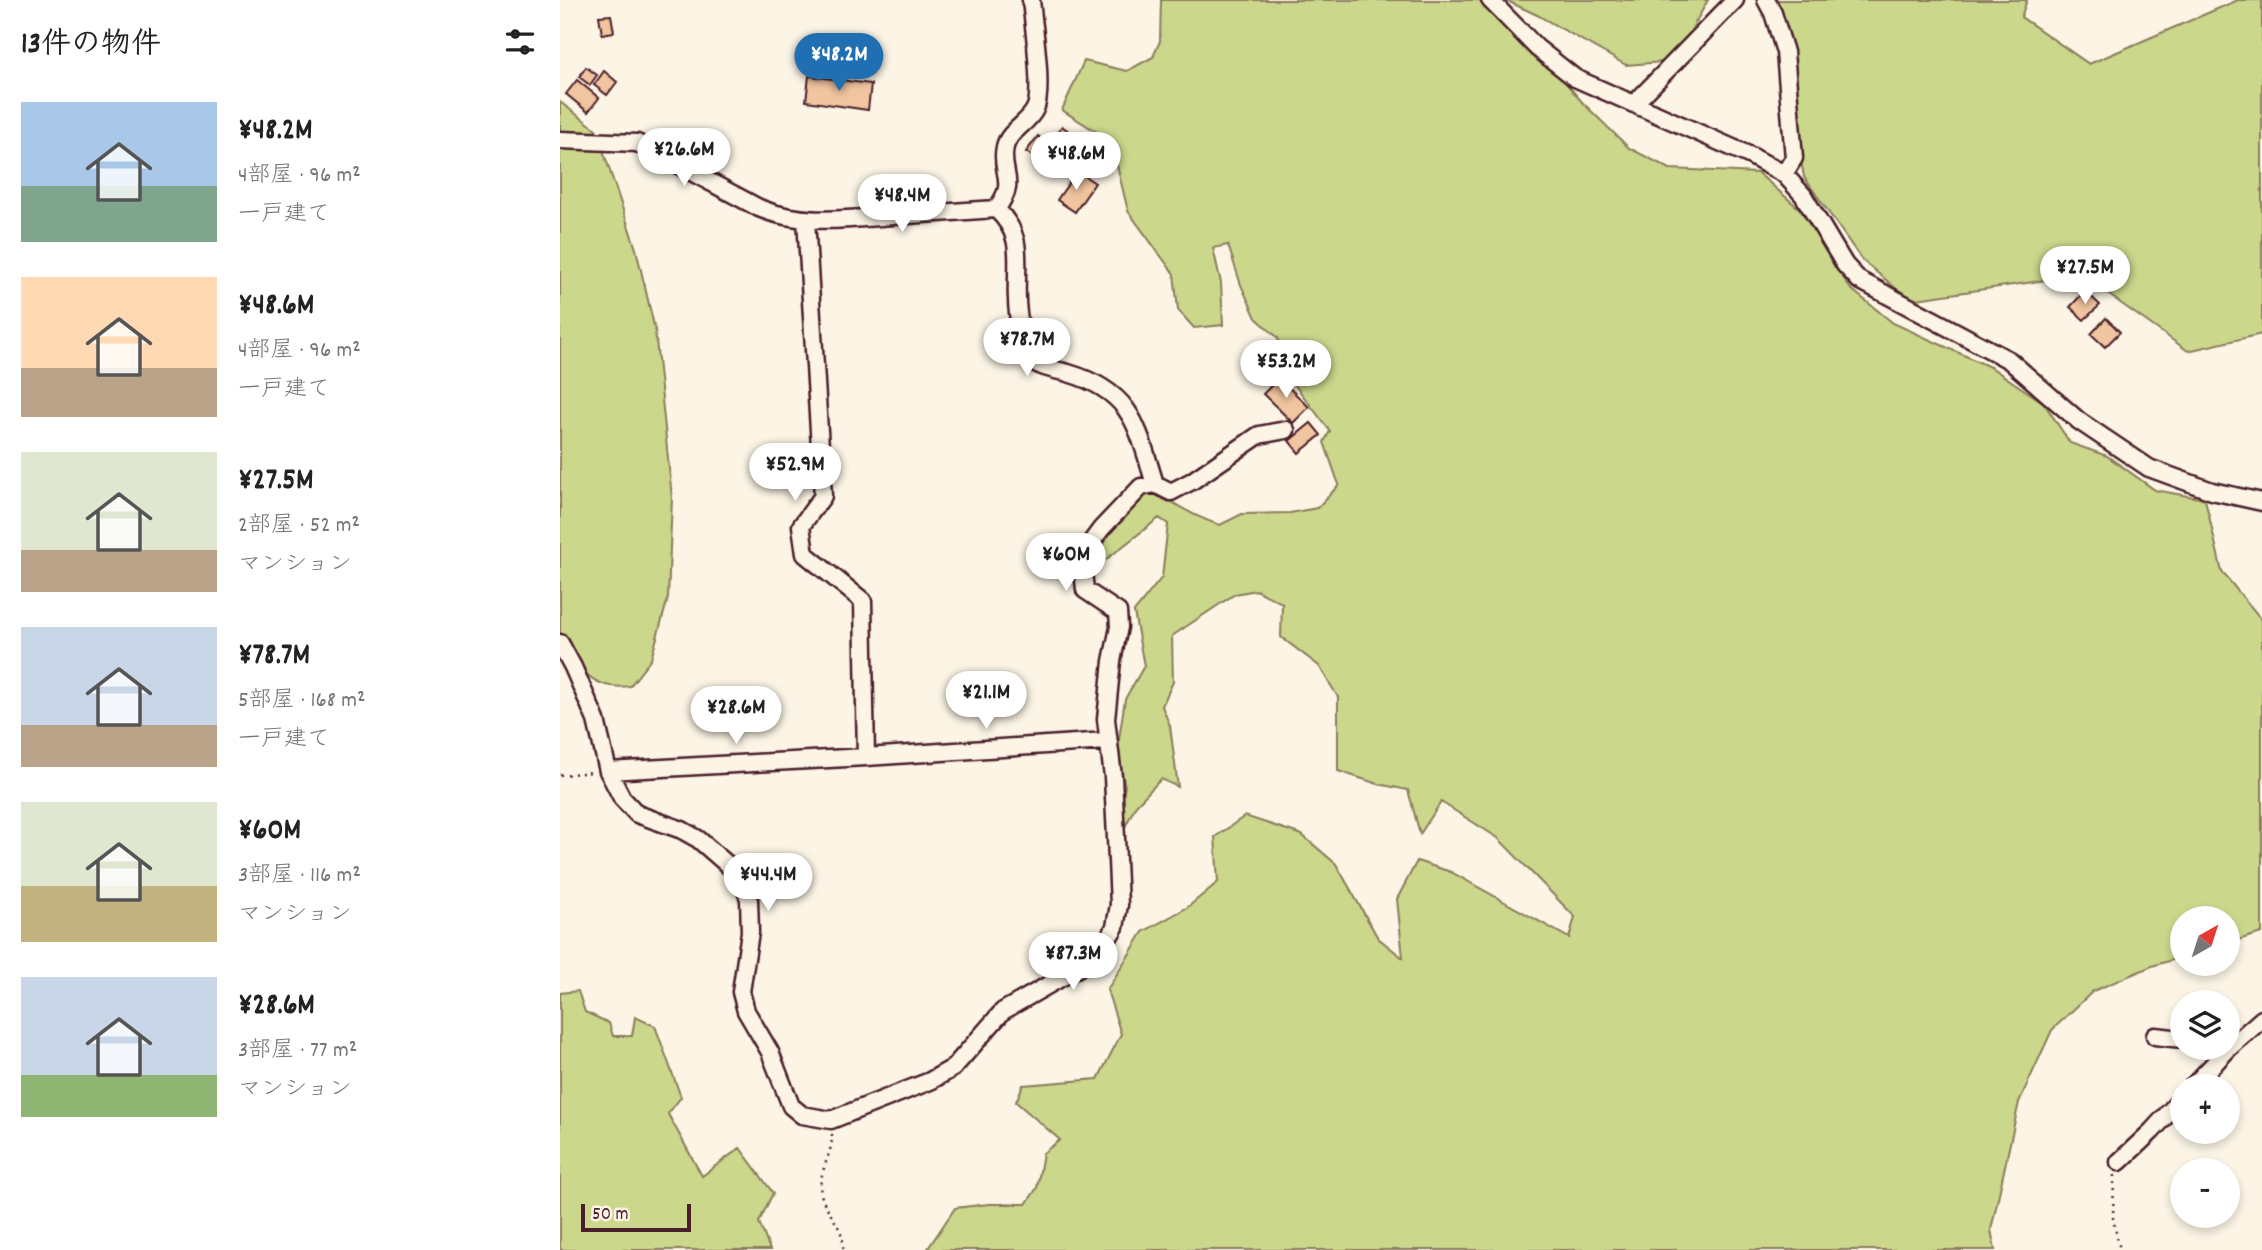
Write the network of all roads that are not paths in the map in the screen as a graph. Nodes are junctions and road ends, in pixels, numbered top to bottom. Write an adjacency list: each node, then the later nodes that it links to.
1 (1031, 0): 8 (street)
2 (1490, 0): 5 (street)
3 (1735, 0): 5 (street)
4 (1766, 0): 7 (street)
5 (1634, 104): 7 (street)
6 (560, 140): 9 (street)
7 (1784, 174): 12 (street)
8 (996, 209): 9 (street); 11 (street)
9 (806, 219): 15 (street)
10 (1286, 430): 11 (street)
11 (1155, 484): 14 (street)
12 (2262, 502)
13 (560, 643): 16 (street)
14 (1107, 741): 15 (street); 16 (street)
15 (866, 757): 16 (street)
16 (608, 771)
17 (2262, 1019): 19 (street)
18 (2155, 1037): 20 (street)
19 (2240, 1038)
20 (2170, 1039)
21 (2217, 1060): 22 (street)
22 (2204, 1074)
23 (2170, 1110): 24 (street)
24 (2119, 1162)

